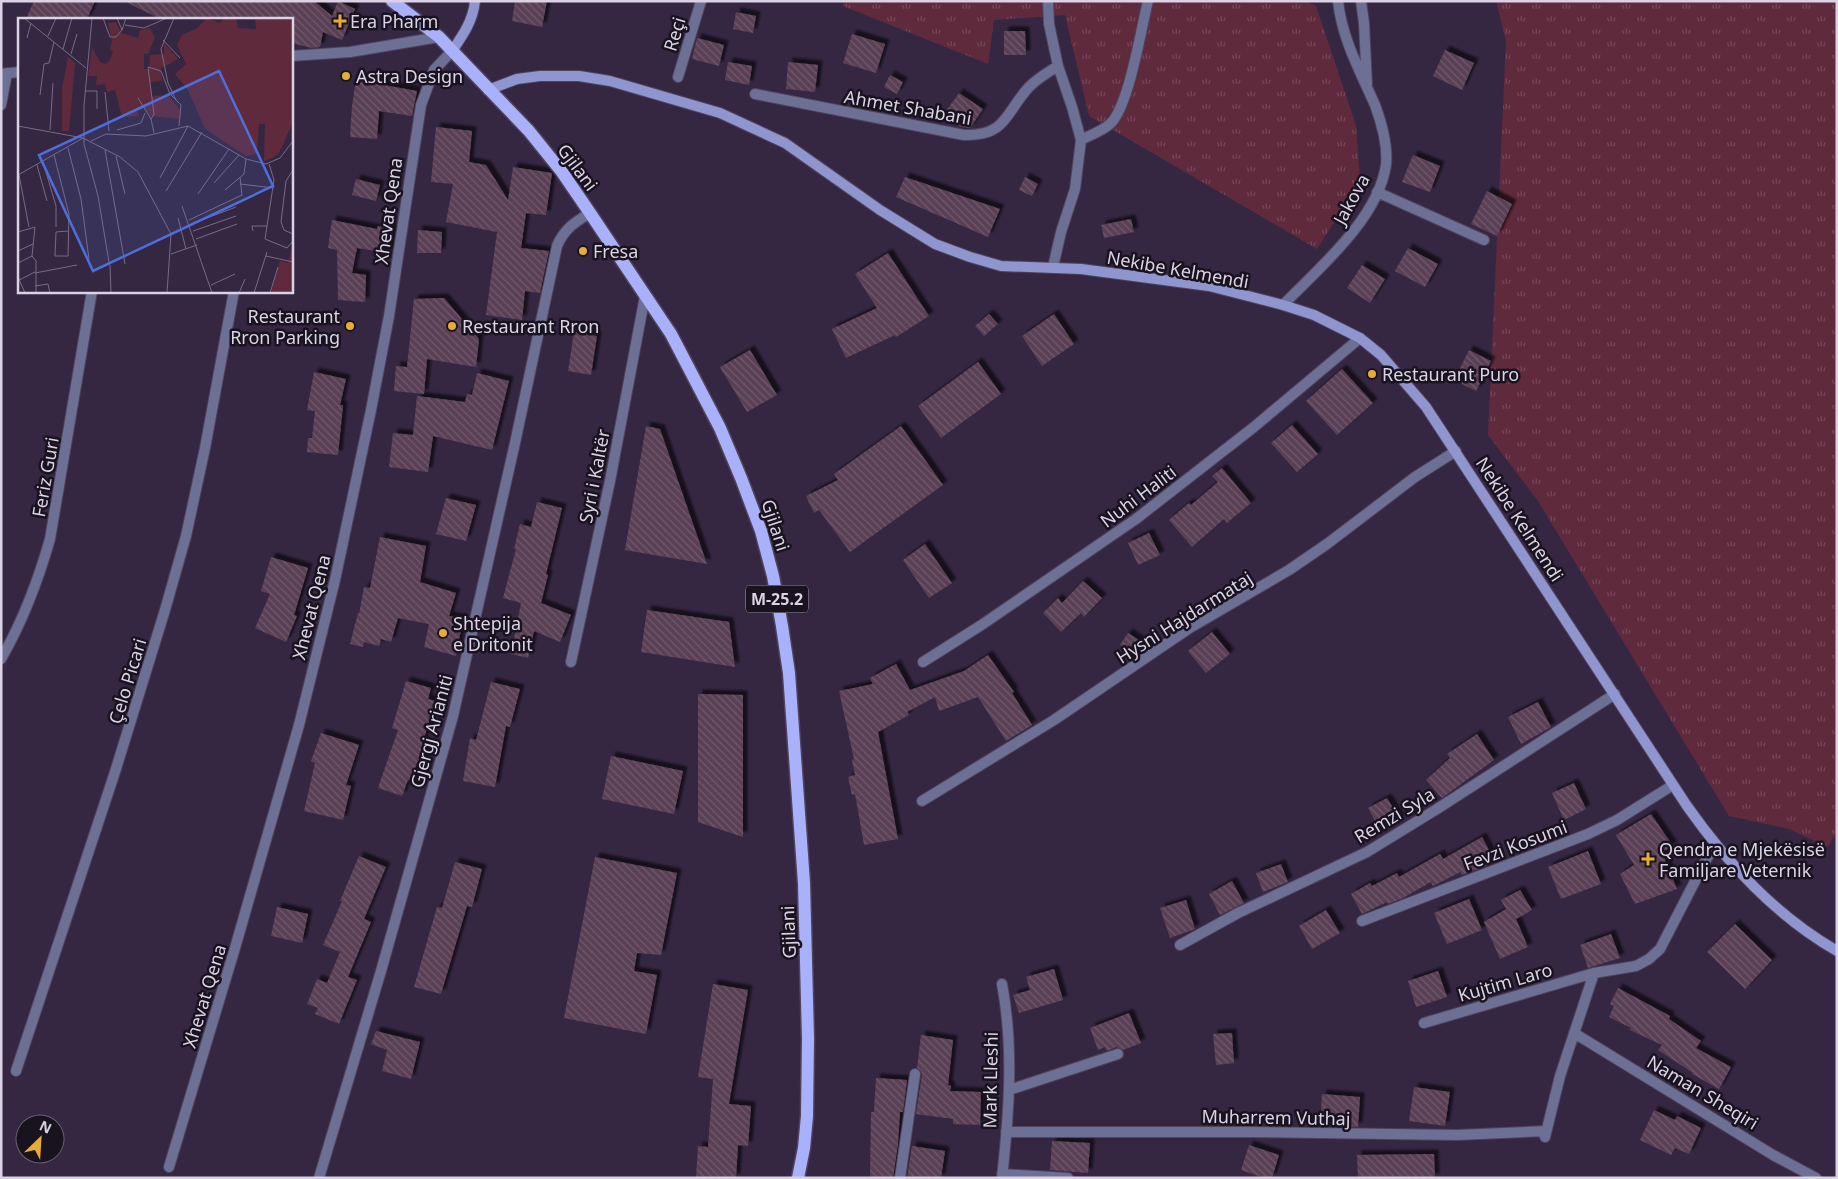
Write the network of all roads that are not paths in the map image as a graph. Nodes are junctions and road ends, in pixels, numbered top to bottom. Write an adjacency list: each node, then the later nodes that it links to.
1 (392, 1): 8 (main road, Gjilani)
2 (475, 1): 9 (street)
3 (701, 1): 14 (street, Reçi)
4 (1048, 1): 11 (street)
5 (1148, 1): 19 (street)
6 (1338, 1): 16 (street, Jakova)
7 (1361, 1): 16 (street)
8 (439, 38): 9 (main road, Gjilani); 10 (street)
9 (452, 51): 15 (main road, Gjilani); 49 (street, Xhevat Qena)
10 (292, 56)
11 (1058, 66): 17 (street, Ahmet Shabani); 19 (street)
12 (18, 72): 13 (street)
13 (4, 74): 18 (street)
14 (678, 77)
15 (488, 90): 21 (main road, Gjilani / M-25.2); 23 (street, Nekibe Kelmendi)
16 (1368, 90): 20 (street, Jakova)
17 (755, 94)
18 (1, 105)
19 (1081, 140): 23 (street)
20 (1377, 192): 22 (street); 27 (street, Jakova)
21 (590, 213): 26 (main road, Gjilani / M-25.2); 51 (street, Gjergj Arianiti)
22 (1484, 240)
23 (1053, 267): 27 (street, Nekibe Kelmendi)
24 (92, 292): 30 (street, Feriz Guri)
25 (234, 292): 45 (street, Çelo Picari)
26 (645, 296): 31 (street, Syri i Kaltër); 52 (main road, Gjilani / M-25.2)
27 (1283, 305): 28 (street, Nekibe Kelmendi)
28 (1360, 338): 29 (street, Nekibe Kelmendi); 32 (street, Nuhi Haliti)
29 (1456, 451): 33 (street, Nekibe Kelmendi); 35 (street, Hysni Hajdarmataj)
30 (1, 659)
31 (571, 662)
32 (923, 662)
33 (1615, 694): 34 (street, Nekibe Kelmendi); 38 (street, Remzi Syla)
34 (1673, 785): 36 (street, Nekibe Kelmendi); 37 (street, Fevzi Kosumi)
35 (922, 801)
36 (1716, 845): 39 (street, Nekibe Kelmendi); 40 (street, Kujtim Laro)
37 (1362, 921)
38 (1180, 945)
39 (1837, 952)
40 (1594, 973): 42 (street, Kujtim Laro); 43 (street, Muharrem Vuthaj)
41 (1002, 984): 47 (street, Mark Lleshi)
42 (1424, 1023)
43 (1574, 1033): 48 (street, Muharrem Vuthaj); 55 (street, Naman Sheqiri)
44 (1118, 1054): 47 (street)
45 (16, 1071)
46 (915, 1074): 53 (street)
47 (1009, 1090): 48 (street, Mark Lleshi)
48 (1006, 1132): 50 (street, Mark Lleshi)
49 (169, 1167)
50 (1002, 1176): 54 (street)
51 (319, 1178)
52 (798, 1178)
53 (900, 1178)
54 (1068, 1178)
55 (1816, 1178)

